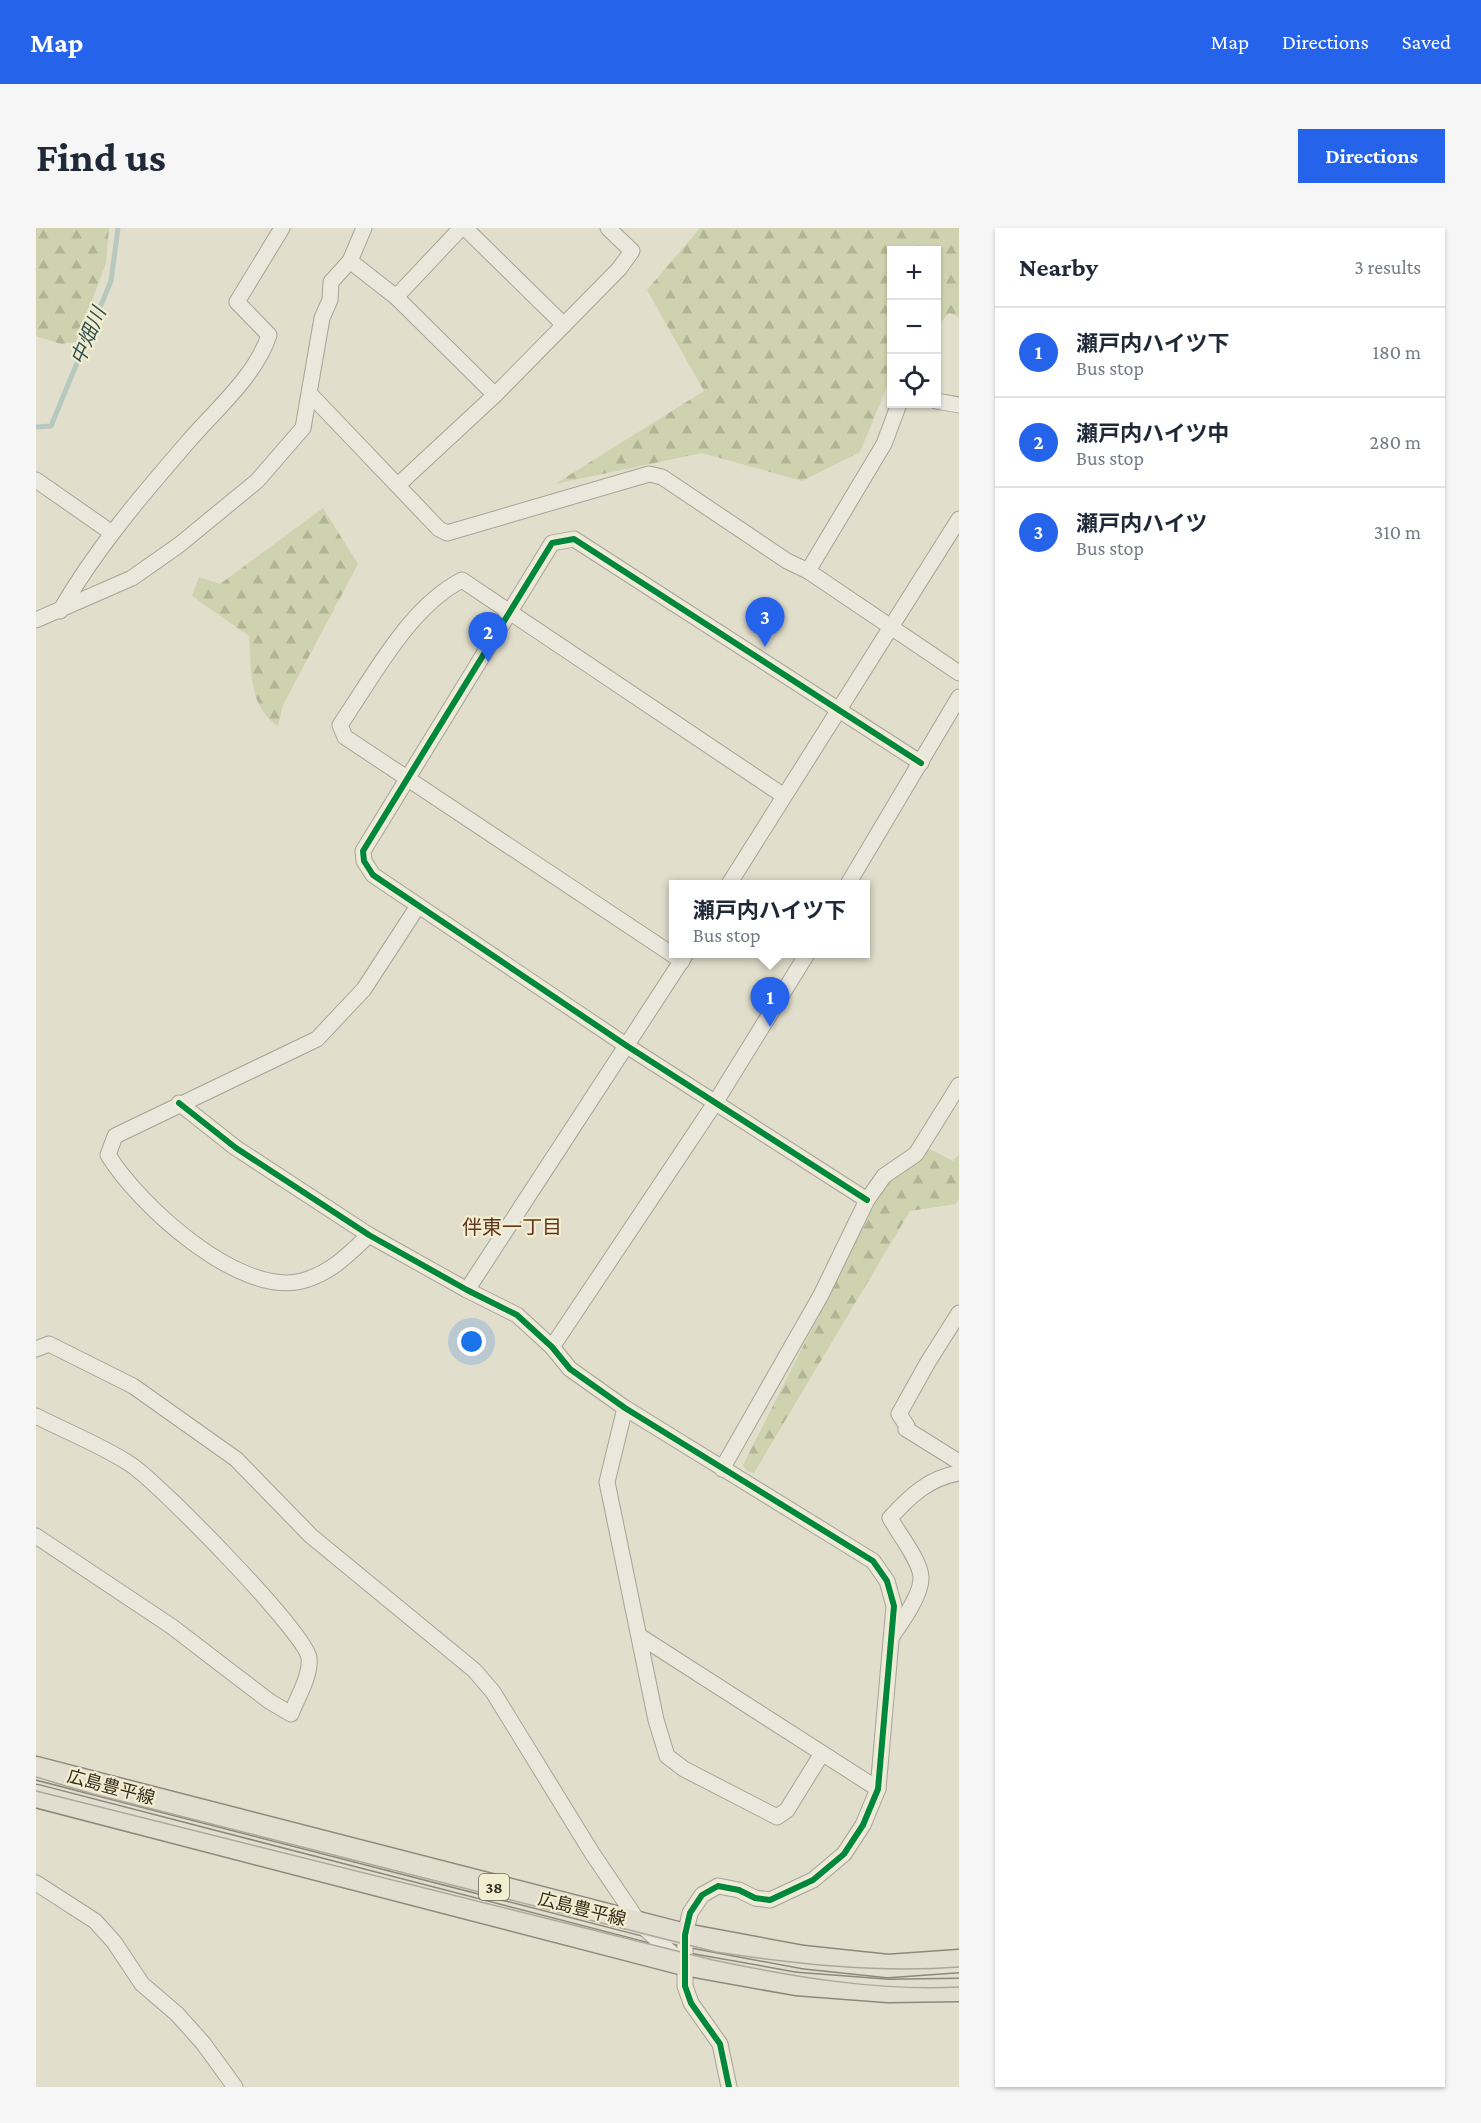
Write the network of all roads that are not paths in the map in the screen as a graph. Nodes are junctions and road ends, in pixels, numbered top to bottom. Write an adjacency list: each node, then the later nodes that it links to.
1 (282, 228): 16 (street)
2 (364, 228): 5 (street)
3 (463, 228): 6 (street); 7 (street)
4 (608, 228): 7 (street)
5 (350, 261): 6 (street); 8 (street)
6 (396, 297): 9 (street)
7 (564, 325): 9 (street)
8 (310, 394): 14 (street); 18 (street)
9 (495, 395): 14 (street)
10 (941, 402): 11 (street)
11 (959, 405)
12 (898, 408): 17 (street)
13 (36, 480): 16 (street)
14 (398, 485): 17 (street)
15 (959, 519): 21 (street)
16 (112, 533): 18 (street)
17 (808, 571): 21 (street)
18 (60, 611): 20 (street)
19 (510, 611): 24 (street); 26 (street); 26 (street); 27 (street)
20 (36, 620)
21 (891, 627): 22 (street); 24 (street)
22 (959, 673)
23 (959, 697): 25 (street)
24 (839, 712): 25 (street); 27 (street)
25 (921, 764): 29 (street)
26 (407, 779): 30 (street); 31 (street)
27 (784, 796): 28 (street)
28 (732, 880)
29 (851, 880)
30 (418, 906): 34 (street); 36 (street)
31 (669, 947)
32 (683, 958): 34 (street)
33 (805, 958): 37 (street)
34 (627, 1046): 37 (street); 40 (street)
35 (959, 1085): 38 (street)
36 (179, 1103): 39 (street); 39 (street)
37 (715, 1103): 38 (street); 42 (street)
38 (867, 1200): 47 (street)
39 (369, 1235): 40 (street)
40 (467, 1290): 42 (street)
41 (959, 1313): 46 (street)
42 (552, 1347): 44 (street)
43 (36, 1349): 57 (street)
44 (625, 1408): 47 (street); 50 (street)
45 (36, 1416): 49 (street)
46 (959, 1462)
47 (722, 1469): 51 (street)
48 (959, 1473): 51 (street)
49 (36, 1536)
50 (641, 1637): 52 (street); 52 (street)
51 (890, 1638): 54 (street)
52 (821, 1755): 54 (street)
53 (36, 1768): 57 (main road, 広島豊平線 / 38)
54 (878, 1789): 58 (street)
55 (36, 1796): 60 (main road, 広島豊平線 / 38)
56 (36, 1883): 62 (street)
57 (640, 1924): 58 (main road, 広島豊平線 / 38); 60 (street)
58 (685, 1935): 59 (main road, 広島豊平線 / 38); 60 (street)
59 (959, 1961)
60 (684, 1964): 61 (main road, 広島豊平線 / 38); 63 (street)
61 (959, 1990)
62 (235, 2087)
63 (729, 2087)

